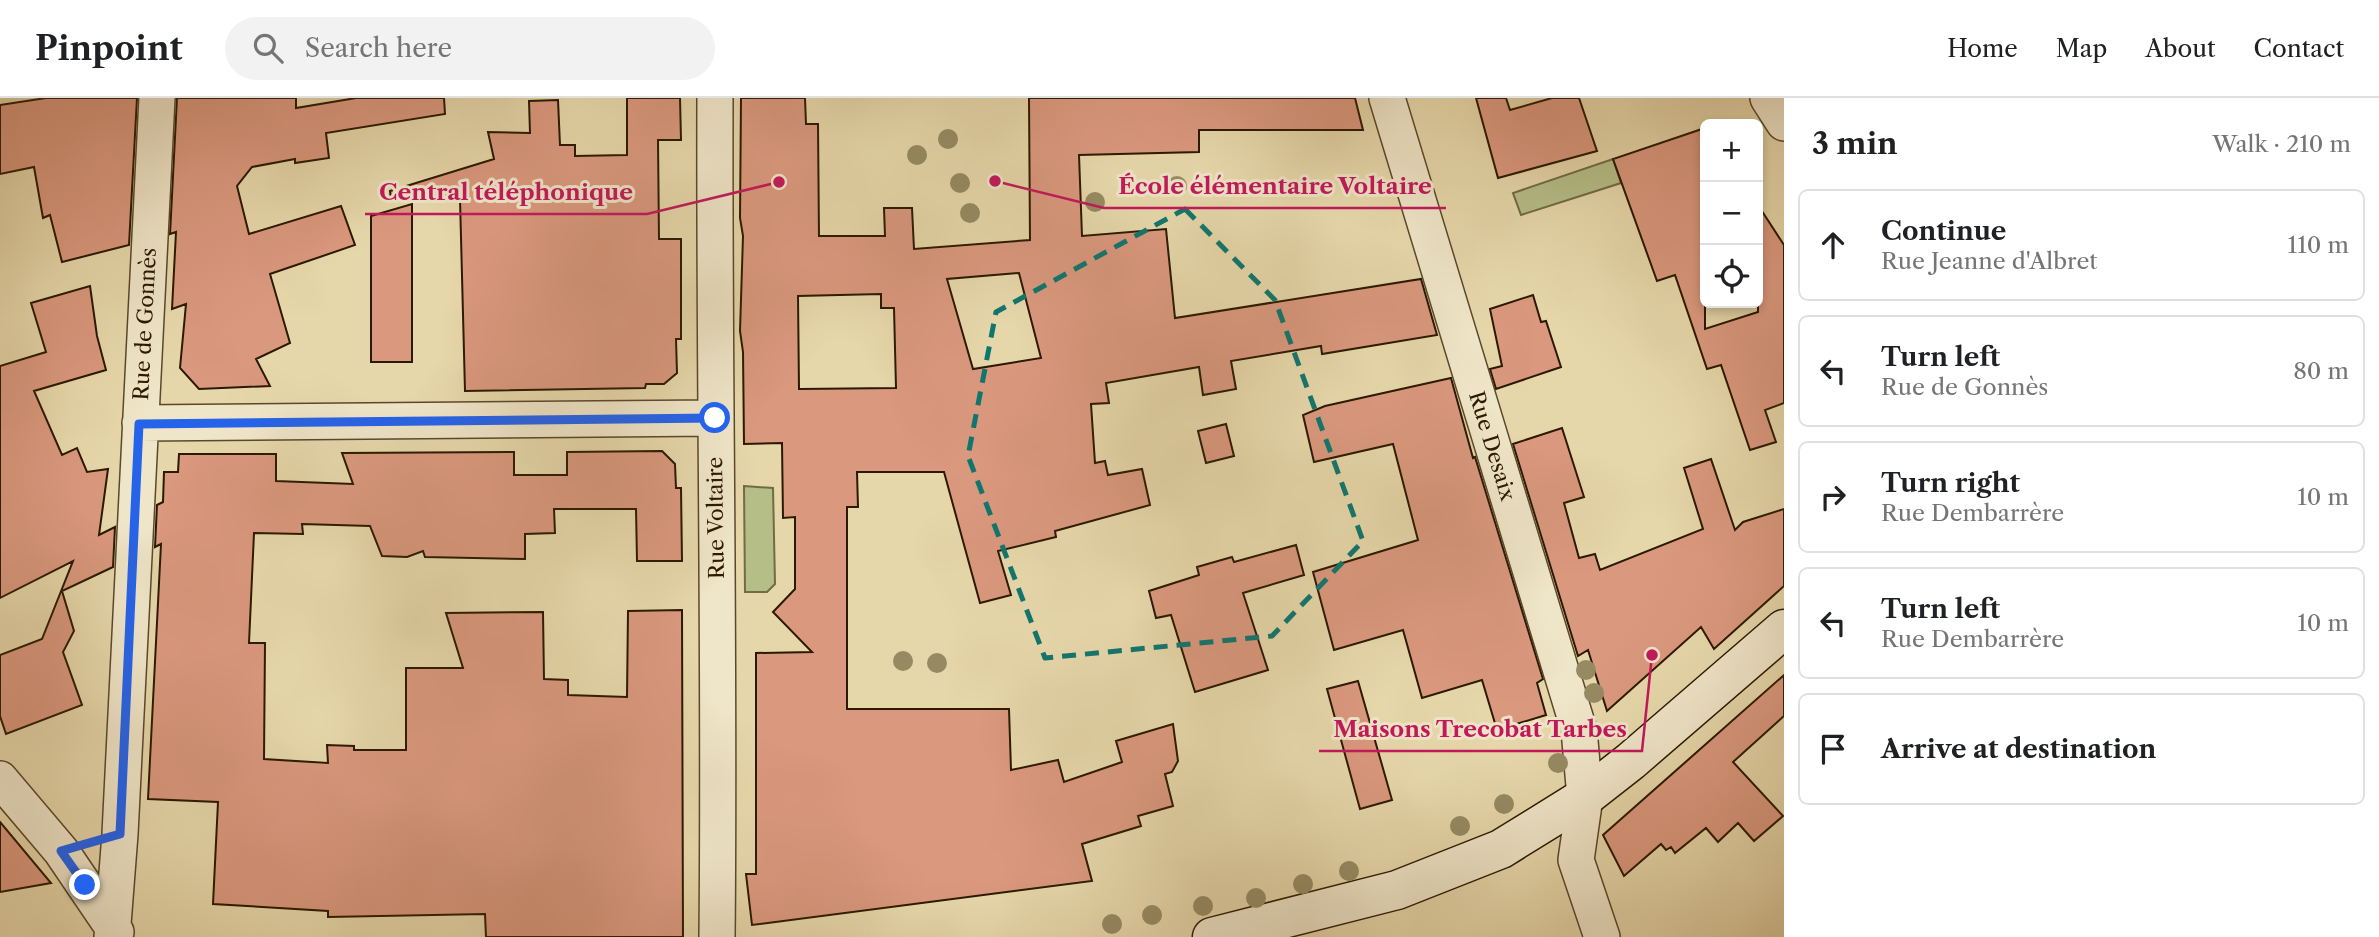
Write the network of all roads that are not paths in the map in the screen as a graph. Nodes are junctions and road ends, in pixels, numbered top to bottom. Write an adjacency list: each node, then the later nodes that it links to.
1 (157, 98): 7 (street, Rue de Gonnès)
2 (715, 98): 6 (street, Rue Voltaire)
3 (1387, 98): 10 (street, Rue Desaix)
4 (1768, 98): 5 (street)
5 (1784, 123)
6 (715, 418): 7 (street); 14 (street, Rue Voltaire)
7 (139, 424): 11 (street, Rue de Gonnès)
8 (1784, 629): 10 (main road)
9 (0, 779): 12 (street)
10 (1585, 797): 15 (main road); 16 (street, Rue Desaix)
11 (120, 834): 12 (street); 13 (street, Rue de Gonnès)
12 (61, 851): 13 (street)
13 (112, 935)
14 (717, 937)
15 (1212, 937)
16 (1602, 937)

